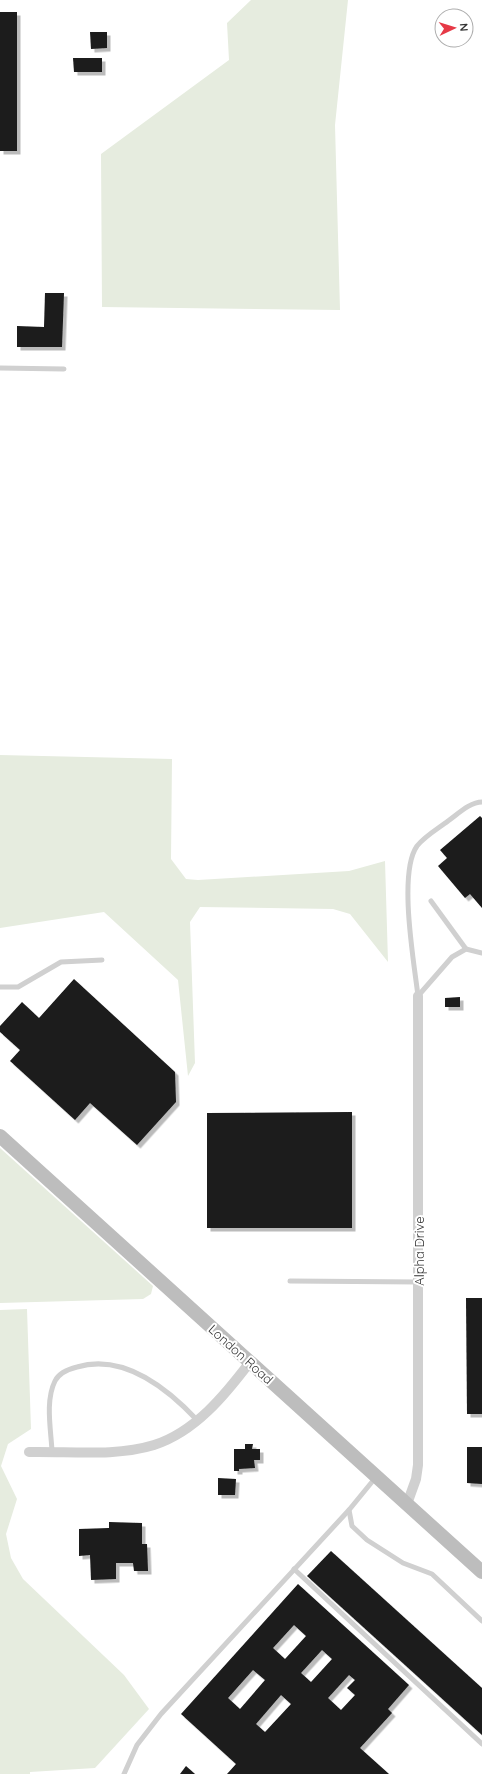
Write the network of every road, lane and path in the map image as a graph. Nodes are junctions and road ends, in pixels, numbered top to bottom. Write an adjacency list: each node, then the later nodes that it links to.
1 (0, 368): 2 (lane)
2 (64, 369)
3 (482, 802): 9 (lane)
4 (431, 901): 5 (lane)
5 (466, 949): 6 (lane); 9 (lane)
6 (482, 953)
7 (102, 960): 8 (lane)
8 (0, 987)
9 (418, 996): 12 (street, Alpha Drive)
10 (0, 1136): 13 (street, London Road)
11 (290, 1281): 12 (lane)
12 (419, 1282): 18 (street, Alpha Drive)
13 (250, 1362): 14 (street); 17 (street, London Road)
14 (196, 1420): 15 (street); 15 (lane)
15 (52, 1451): 16 (street)
16 (29, 1452)
17 (376, 1477): 18 (street, London Road); 19 (lane)
18 (407, 1504): 21 (street, London Road)
19 (349, 1510): 20 (lane); 22 (lane)
20 (294, 1569): 23 (lane); 24 (lane)
21 (482, 1572)
22 (482, 1621)
23 (482, 1744)
24 (124, 1774)

